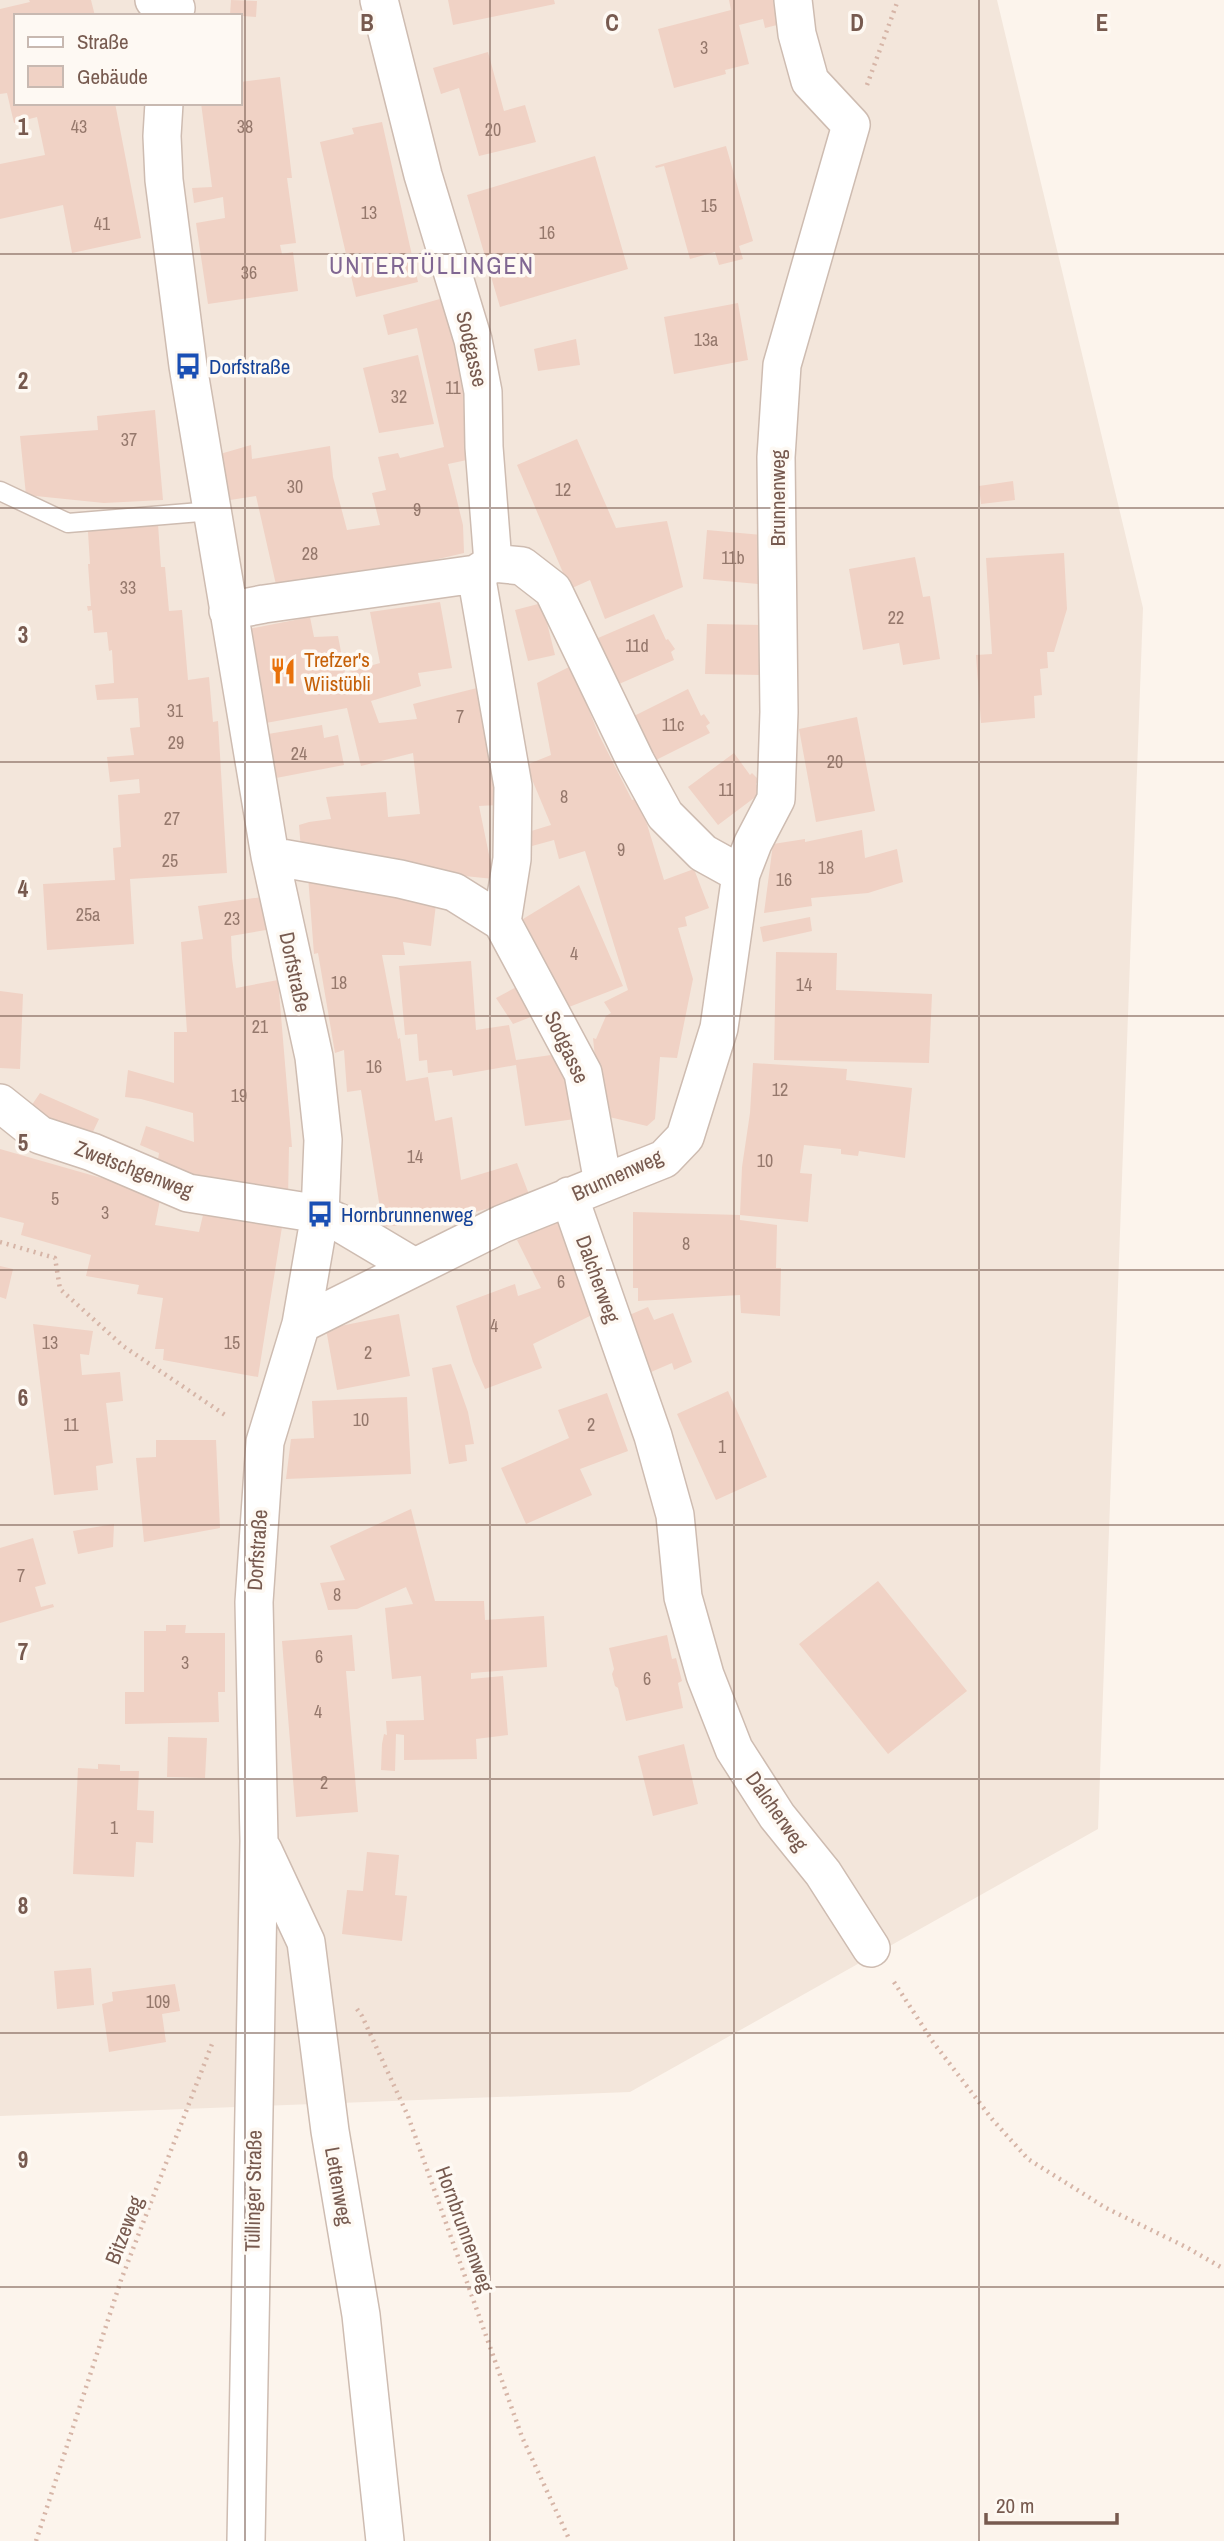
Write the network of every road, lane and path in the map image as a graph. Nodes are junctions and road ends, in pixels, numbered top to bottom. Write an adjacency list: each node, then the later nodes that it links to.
1 (379, 0): 8 (street, Sodgasse)
2 (793, 0): 5 (street)
3 (898, 0): 5 (path)
4 (164, 105): 7 (street, Dorfstraße)
5 (851, 125): 11 (street, Brunnenweg)
6 (0, 491): 7 (lane)
7 (212, 511): 9 (street, Dorfstraße)
8 (485, 568): 9 (street); 11 (street); 12 (street, Sodgasse)
9 (228, 611): 10 (street, Dorfstraße)
10 (270, 856): 12 (street, Sodgasse); 16 (street, Dorfstraße)
11 (741, 874): 14 (street, Brunnenweg)
12 (502, 922): 14 (street, Sodgasse)
13 (0, 1103): 16 (street, Zwetschgenweg)
14 (603, 1183): 15 (street, Brunnenweg)
15 (569, 1196): 18 (street, Brunnenweg); 22 (street, Dalcherweg)
16 (320, 1214): 18 (street); 19 (street, Dorfstraße)
17 (0, 1242): 20 (path)
18 (414, 1267): 19 (street, Brunnenweg)
19 (301, 1324): 20 (street, Dorfstraße)
20 (265, 1442): 21 (street, Dorfstraße)
21 (259, 1841): 27 (street, Tüllinger Straße); 28 (street, Lettenweg)
22 (871, 1948): 25 (path)
23 (354, 2006): 29 (path, Hornbrunnenweg)
24 (213, 2040): 26 (path, Bitzeweg)
25 (1224, 2269)
26 (36, 2541)
27 (246, 2541)
28 (385, 2541)
29 (570, 2541)

